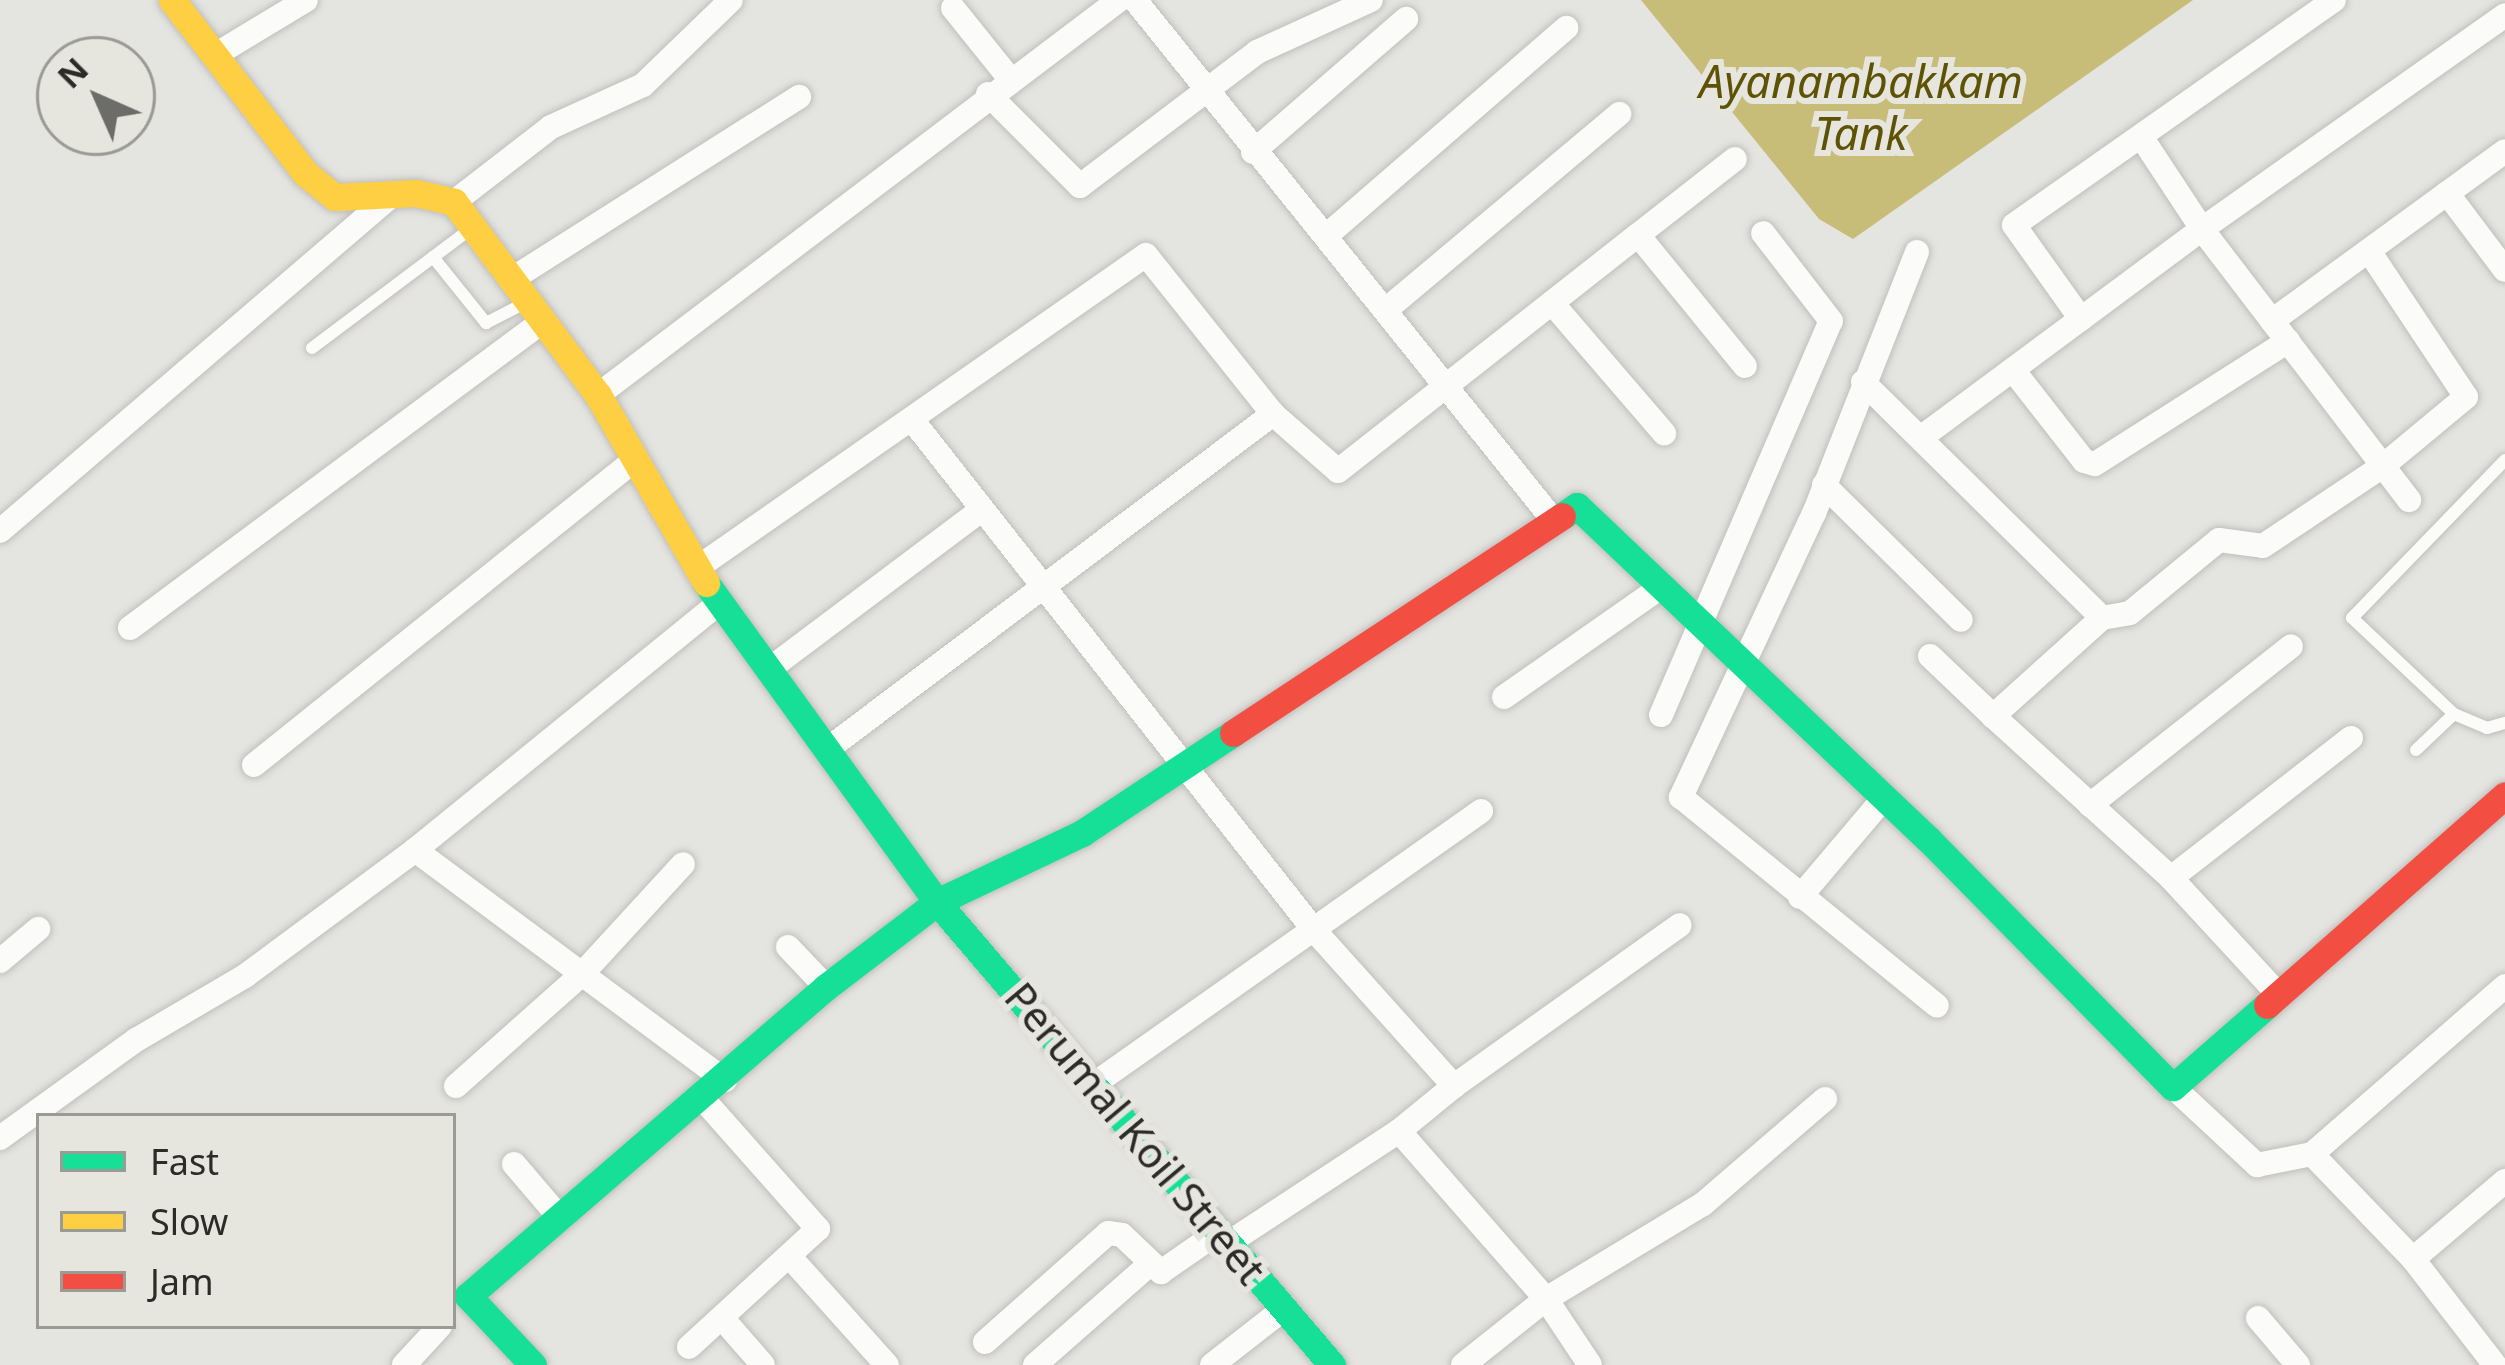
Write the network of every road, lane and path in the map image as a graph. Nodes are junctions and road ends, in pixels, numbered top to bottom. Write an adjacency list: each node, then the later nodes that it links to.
1 (172, 0): 12 (street)
2 (306, 0): 12 (street)
3 (731, 0): 24 (street)
4 (1119, 0): 13 (street)
5 (1135, 0): 14 (street)
6 (1370, 0): 14 (street)
7 (2334, 0): 18 (street)
8 (953, 8): 13 (street)
9 (2505, 15): 26 (street)
10 (1406, 20): 20 (street)
11 (1566, 28): 29 (street)
12 (215, 55): 23 (street)
13 (1010, 79): 15 (street)
14 (1206, 89): 15 (street); 20 (street)
15 (988, 94): 44 (street)
16 (799, 98): 34 (street)
17 (1619, 115): 36 (street)
18 (2142, 138): 26 (street); 37 (street)
19 (2505, 151): 22 (street)
20 (1253, 152): 29 (street)
21 (1735, 159): 28 (street)
22 (2447, 194): 30 (street); 33 (street)
23 (391, 196): 24 (street); 56 (street)
24 (454, 202): 25 (street, Perumal Koil Street)
25 (473, 227): 32 (lane); 34 (street, Perumal Koil Street)
26 (2202, 230): 37 (street); 38 (street)
27 (1763, 232): 63 (street)
28 (1638, 235): 35 (street); 40 (street)
29 (1326, 236): 36 (street)
30 (2368, 251): 38 (street); 51 (street)
31 (1917, 252): 42 (street)
32 (433, 257): 34 (lane); 39 (lane)
33 (2505, 270)
34 (528, 300): 44 (street, Perumal Koil Street); 64 (street)
35 (1552, 303): 43 (street); 47 (street)
36 (1388, 308): 43 (street)
37 (2081, 319): 41 (street)
38 (2280, 332): 41 (street); 51 (street)
39 (312, 348)
40 (1745, 366)
41 (2013, 370): 48 (street)
42 (1863, 382): 48 (street); 52 (street)
43 (1450, 386): 45 (street); 55 (street)
44 (598, 395): 49 (street, Perumal Koil Street)
45 (1273, 414): 46 (street); 59 (street)
46 (913, 421): 54 (street); 57 (street)
47 (1664, 433)
48 (1922, 437): 61 (street)
49 (635, 460): 57 (street, Perumal Koil Street); 78 (street)
50 (2505, 460): 70 (lane)
51 (2383, 466): 53 (street); 61 (street)
52 (1824, 485): 62 (street); 67 (street)
53 (2409, 500)
54 (981, 510): 59 (street); 68 (street)
55 (1554, 521): 58 (street); 77 (street)
56 (0, 531)
57 (697, 568): 60 (street, Perumal Koil Street)
58 (1661, 587): 63 (street); 69 (street)
59 (1042, 590): 75 (street); 77 (street)
60 (718, 604): 68 (street, Perumal Koil Street); 83 (street)
61 (2102, 618): 72 (street)
62 (1961, 620)
63 (1703, 626): 67 (street); 71 (street)
64 (130, 628)
65 (2291, 646): 81 (street)
66 (1930, 656): 72 (street)
67 (1740, 661): 80 (street); 86 (street)
68 (768, 670): 75 (street, Perumal Koil Street)
69 (1504, 698)
70 (2455, 714): 73 (lane); 76 (lane)
71 (1661, 715)
72 (1993, 716): 81 (street)
73 (2505, 723)
74 (2351, 738): 85 (street)
75 (830, 748): 87 (street, Perumal Koil Street)
76 (2416, 750)
77 (1186, 762): 87 (street); 90 (street)
78 (254, 765)
79 (2505, 795): 96 (street)
80 (1884, 798): 86 (street); 102 (street)
81 (2090, 805): 85 (street)
82 (1481, 811): 90 (street)
83 (415, 850): 93 (street); 106 (street)
84 (683, 864): 93 (street)
85 (2171, 878): 96 (street)
86 (1800, 896): 97 (street)
87 (938, 902): 94 (street); 99 (street, Perumal Koil Street)
88 (1680, 926): 101 (street)
89 (38, 929): 92 (street)
90 (1314, 930): 99 (street); 101 (street)
91 (788, 947): 94 (street)
92 (0, 961)
93 (582, 974): 98 (street); 100 (street)
94 (826, 986): 98 (street)
95 (2505, 986): 107 (street)
96 (2278, 994): 102 (street)
97 (1937, 1006)
98 (725, 1080): 103 (street)
99 (1097, 1082): 111 (street, Perumal Koil Street)
100 (456, 1086)
101 (1454, 1086): 105 (street)
102 (2173, 1088): 107 (street)
103 (702, 1098): 110 (street); 112 (street)
104 (1825, 1099): 116 (street)
105 (1399, 1131): 111 (street); 116 (street)
106 (0, 1138)
107 (2312, 1154): 113 (street)
108 (514, 1164): 110 (street)
109 (2505, 1180): 113 (street)
110 (561, 1220): 115 (street)
111 (1225, 1236): 114 (street); 117 (street, Perumal Koil Street)
112 (790, 1257): 118 (street); 126 (street)
113 (2413, 1259): 133 (street)
114 (1150, 1264): 121 (street); 127 (street)
115 (458, 1298): 124 (street)
116 (1546, 1299): 130 (street); 131 (street)
117 (1285, 1308): 128 (street); 129 (street, Perumal Koil Street)
118 (722, 1318): 122 (street); 125 (street)
119 (2258, 1318): 132 (street)
120 (437, 1329): 123 (street)
121 (985, 1342)
122 (689, 1347)
123 (408, 1363)
124 (533, 1365)
125 (763, 1365)
126 (886, 1365)
127 (1035, 1365)
128 (1212, 1365)
129 (1332, 1365)
130 (1462, 1365)
131 (1590, 1365)
132 (2298, 1365)
133 (2495, 1365)

